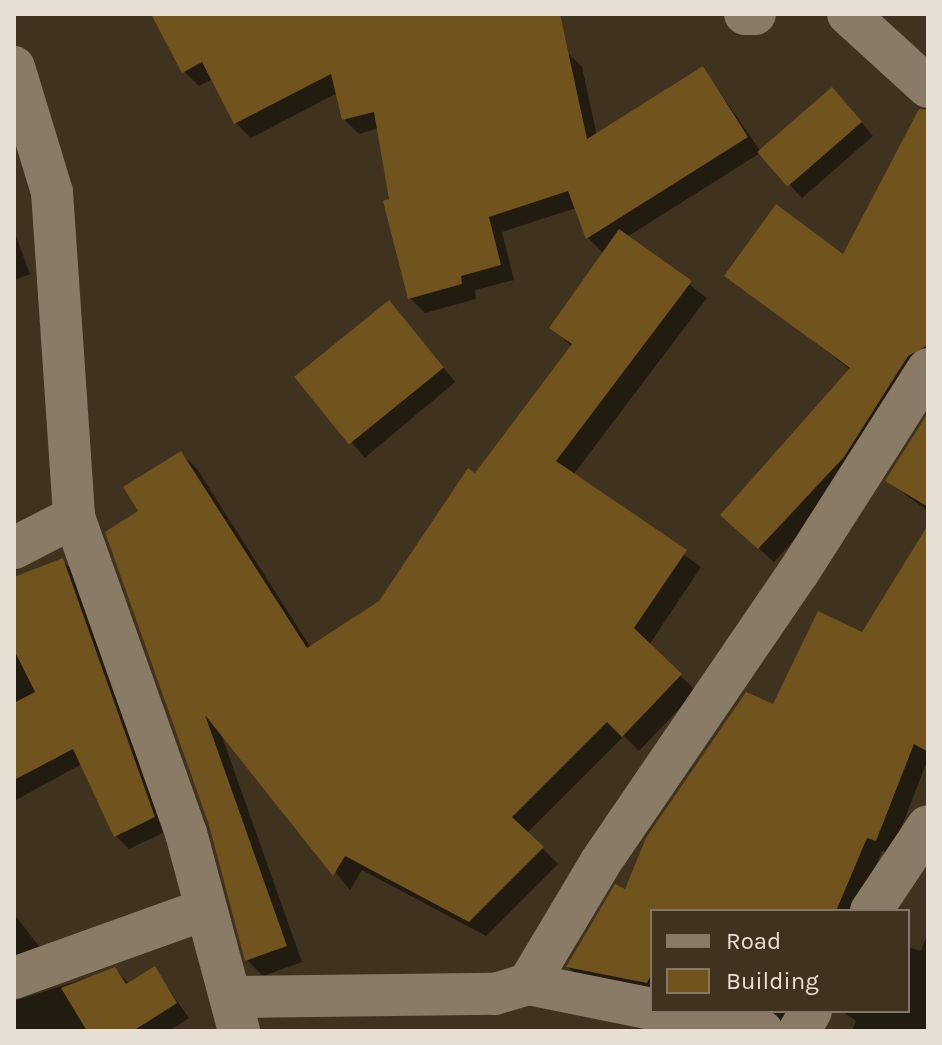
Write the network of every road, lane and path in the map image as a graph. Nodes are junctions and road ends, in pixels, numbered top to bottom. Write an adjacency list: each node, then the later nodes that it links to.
1 (745, 14): 2 (street)
2 (755, 14)
3 (848, 14): 5 (street)
4 (14, 67): 7 (street)
5 (928, 87)
6 (928, 369): 13 (street)
7 (74, 517): 8 (street); 10 (street)
8 (14, 548)
9 (928, 826): 11 (street)
10 (206, 909): 12 (street); 17 (street)
11 (872, 909)
12 (14, 978)
13 (528, 984): 14 (street); 17 (street)
14 (650, 1009)
15 (672, 1013): 18 (street)
16 (810, 1013): 19 (street)
17 (235, 1014)
18 (762, 1031)
19 (799, 1031)

